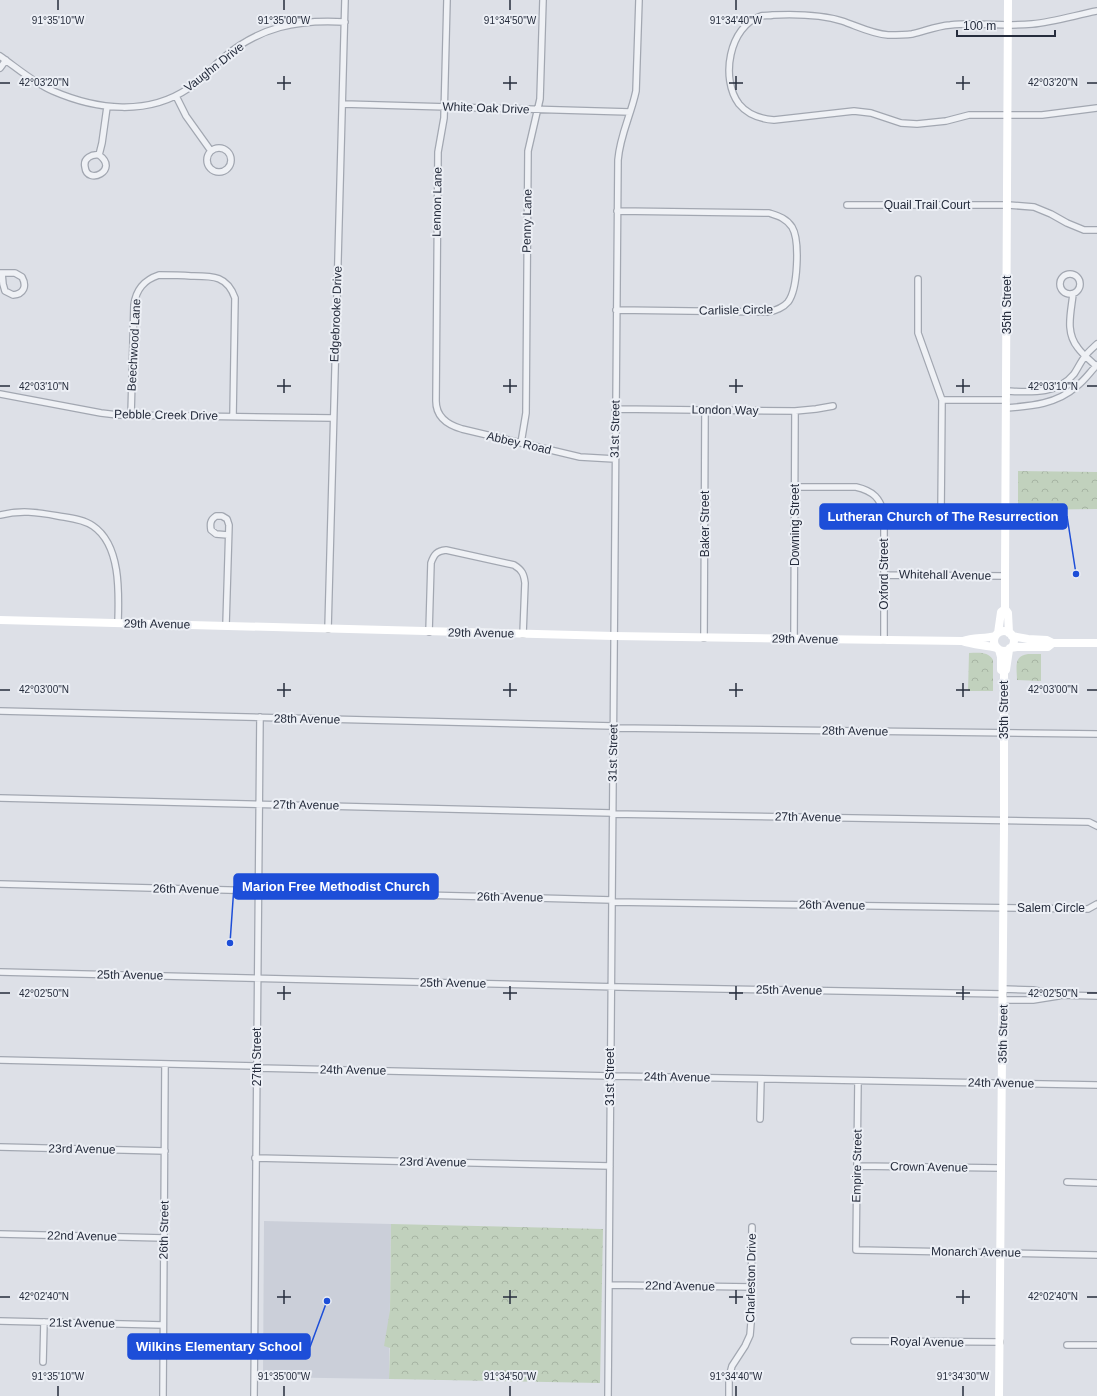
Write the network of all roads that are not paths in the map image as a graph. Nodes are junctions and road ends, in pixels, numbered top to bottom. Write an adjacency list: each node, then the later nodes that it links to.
1 (345, 0): 7 (street, Edgebrooke Drive)
2 (447, 0): 15 (street, Lennon Lane)
3 (543, 0): 17 (street, Penny Lane)
4 (639, 0): 18 (street)
5 (1008, 0): 8 (street, 35th Street)
6 (1097, 11): 8 (street)
7 (344, 22): 12 (street, Vaughn Drive); 13 (street, Edgebrooke Drive)
8 (1009, 24): 19 (street, 35th Street); 19 (street)
9 (0, 56): 10 (street, Vaughn Drive)
10 (6, 60): 11 (street); 14 (street, Vaughn Drive)
11 (0, 68)
12 (176, 96): 14 (street, Vaughn Drive); 20 (street)
13 (343, 104): 15 (street, White Oak Drive); 44 (street, Edgebrooke Drive)
14 (107, 107): 21 (street)
15 (444, 107): 17 (street, White Oak Drive); 36 (street, Lennon Lane)
16 (1097, 108): 19 (street)
17 (539, 109): 18 (street, White Oak Drive); 45 (street, Penny Lane)
18 (630, 112): 24 (street, 31st Street)
19 (1008, 115): 23 (street, 35th Street)
20 (211, 151): 20 (street)
21 (99, 155)
22 (847, 205): 23 (street, Quail Trail Court)
23 (1008, 205): 25 (street, Quail Trail Court); 34 (street, 35th Street)
24 (617, 211): 29 (street, 31st Street); 29 (street, Carlisle Circle)
25 (1097, 230)
26 (1, 273): 26 (street)
27 (918, 279): 35 (street)
28 (1073, 294): 31 (street)
29 (616, 310): 39 (street, 31st Street)
30 (1097, 344): 31 (street)
31 (1086, 355): 32 (street); 34 (street)
32 (1097, 366): 38 (street)
33 (0, 394): 42 (street, Pebble Creek Drive)
34 (1006, 395): 35 (street); 38 (street, 35th Street)
35 (942, 400): 48 (street)
36 (436, 405): 45 (street, Abbey Road)
37 (833, 406): 41 (street, London Way)
38 (1006, 408): 52 (street, 35th Street)
39 (615, 409): 40 (street, London Way); 46 (street, 31st Street)
40 (705, 410): 41 (street, London Way); 63 (street, Baker Street)
41 (795, 411): 47 (street, Downing Street)
42 (131, 415): 43 (street, Pebble Creek Drive); 43 (street, Beechwood Lane)
43 (233, 416): 44 (street, Pebble Creek Drive)
44 (333, 418): 57 (street, Edgebrooke Drive)
45 (521, 443): 46 (street, Abbey Road)
46 (615, 459): 62 (street, 31st Street)
47 (795, 487): 51 (street, Oxford Street); 64 (street, Downing Street)
48 (941, 512)
49 (0, 515): 55 (street)
50 (228, 535): 56 (street)
51 (884, 574): 52 (street, Whitehall Avenue); 65 (street, Oxford Street)
52 (1005, 576): 53 (street, 35th Street)
53 (1005, 609): 60 (street, 35th Street); 61 (street, 35th Street)
54 (0, 620): 55 (street, 29th Avenue)
55 (118, 623): 56 (street, 29th Avenue)
56 (226, 625): 57 (street, 29th Avenue)
57 (328, 629): 58 (street, 29th Avenue)
58 (429, 632): 59 (street, 29th Avenue); 59 (street)
59 (523, 634): 62 (street, 29th Avenue)
60 (997, 635): 61 (street); 66 (street, 29th Avenue); 69 (street)
61 (1010, 635): 67 (street); 70 (street)
62 (614, 636): 63 (street, 29th Avenue); 74 (street, 31st Street)
63 (704, 638): 64 (street, 29th Avenue)
64 (794, 639): 65 (street, 29th Avenue)
65 (884, 640): 66 (street, 29th Avenue)
66 (962, 642): 69 (street, 29th Avenue)
67 (1053, 643): 68 (street); 70 (street)
68 (1097, 643)
69 (998, 649): 70 (street); 71 (street, 35th Street)
70 (1010, 649): 71 (street, 35th Street)
71 (1004, 672): 75 (street, 35th Street)
72 (0, 711): 73 (street, 28th Avenue)
73 (260, 718): 74 (street, 28th Avenue); 78 (street, 27th Street)
74 (613, 727): 75 (street, 28th Avenue); 79 (street, 31st Street)
75 (1004, 733): 76 (street, 28th Avenue); 80 (street, 35th Street)
76 (1097, 734)
77 (0, 798): 78 (street, 27th Avenue)
78 (259, 804): 79 (street, 27th Avenue); 83 (street, 27th Street)
79 (612, 814): 80 (street, 27th Avenue); 84 (street, 31st Street)
80 (1004, 820): 81 (street); 86 (street, 35th Street)
81 (1097, 826)
82 (0, 884): 83 (street, 26th Avenue)
83 (258, 891): 84 (street, 26th Avenue); 88 (street, 27th Street)
84 (612, 901): 86 (street, 26th Avenue); 89 (street, 31st Street)
85 (1097, 904): 86 (street, Salem Circle)
86 (1003, 907): 90 (street, 35th Street)
87 (0, 972): 88 (street, 25th Avenue)
88 (257, 978): 89 (street, 25th Avenue); 95 (street, 27th Street)
89 (611, 987): 90 (street, 25th Avenue); 96 (street, 31st Street)
90 (1003, 994): 91 (street); 91 (street); 99 (street, 35th Street)
91 (1060, 995): 92 (street)
92 (1097, 996)
93 (0, 1060): 94 (street, 24th Avenue)
94 (165, 1064): 95 (street, 24th Avenue); 103 (street, 26th Street)
95 (257, 1067): 96 (street, 24th Avenue); 104 (street, 27th Street)
96 (610, 1076): 97 (street, 24th Avenue); 105 (street, 31st Street)
97 (761, 1079): 98 (street, 24th Avenue); 101 (street)
98 (858, 1081): 99 (street, 24th Avenue); 106 (street, Empire Street)
99 (1002, 1083): 100 (street, 24th Avenue); 107 (street, 35th Street)
100 (1097, 1085)
101 (760, 1119)
102 (0, 1147): 103 (street, 23rd Avenue)
103 (165, 1151): 112 (street, 26th Street)
104 (255, 1158): 105 (street, 23rd Avenue); 127 (street, 27th Street)
105 (610, 1166): 116 (street, 31st Street)
106 (856, 1166): 107 (street, Crown Avenue); 113 (street, Empire Street)
107 (1001, 1168): 114 (street, 35th Street)
108 (1066, 1182): 109 (street)
109 (1097, 1183)
110 (752, 1227): 117 (street, Charleston Drive)
111 (0, 1234): 112 (street, 22nd Avenue)
112 (164, 1238): 120 (street, 26th Street)
113 (856, 1250): 114 (street, Monarch Avenue)
114 (1000, 1253): 115 (street, Monarch Avenue); 122 (street, 35th Street)
115 (1097, 1254)
116 (609, 1285): 117 (street, 22nd Avenue); 128 (street, 31st Street)
117 (752, 1287): 129 (street, Charleston Drive)
118 (0, 1321): 119 (street, 21st Avenue)
119 (44, 1322): 120 (street, 21st Avenue); 125 (street)
120 (163, 1325): 126 (street, 26th Street)
121 (854, 1341): 122 (street, Royal Avenue)
122 (1000, 1342): 130 (street, 35th Street)
123 (1097, 1345): 124 (street)
124 (1067, 1346)
125 (43, 1362)
126 (163, 1396)
127 (254, 1396)
128 (608, 1396)
129 (729, 1396)
130 (999, 1396)

